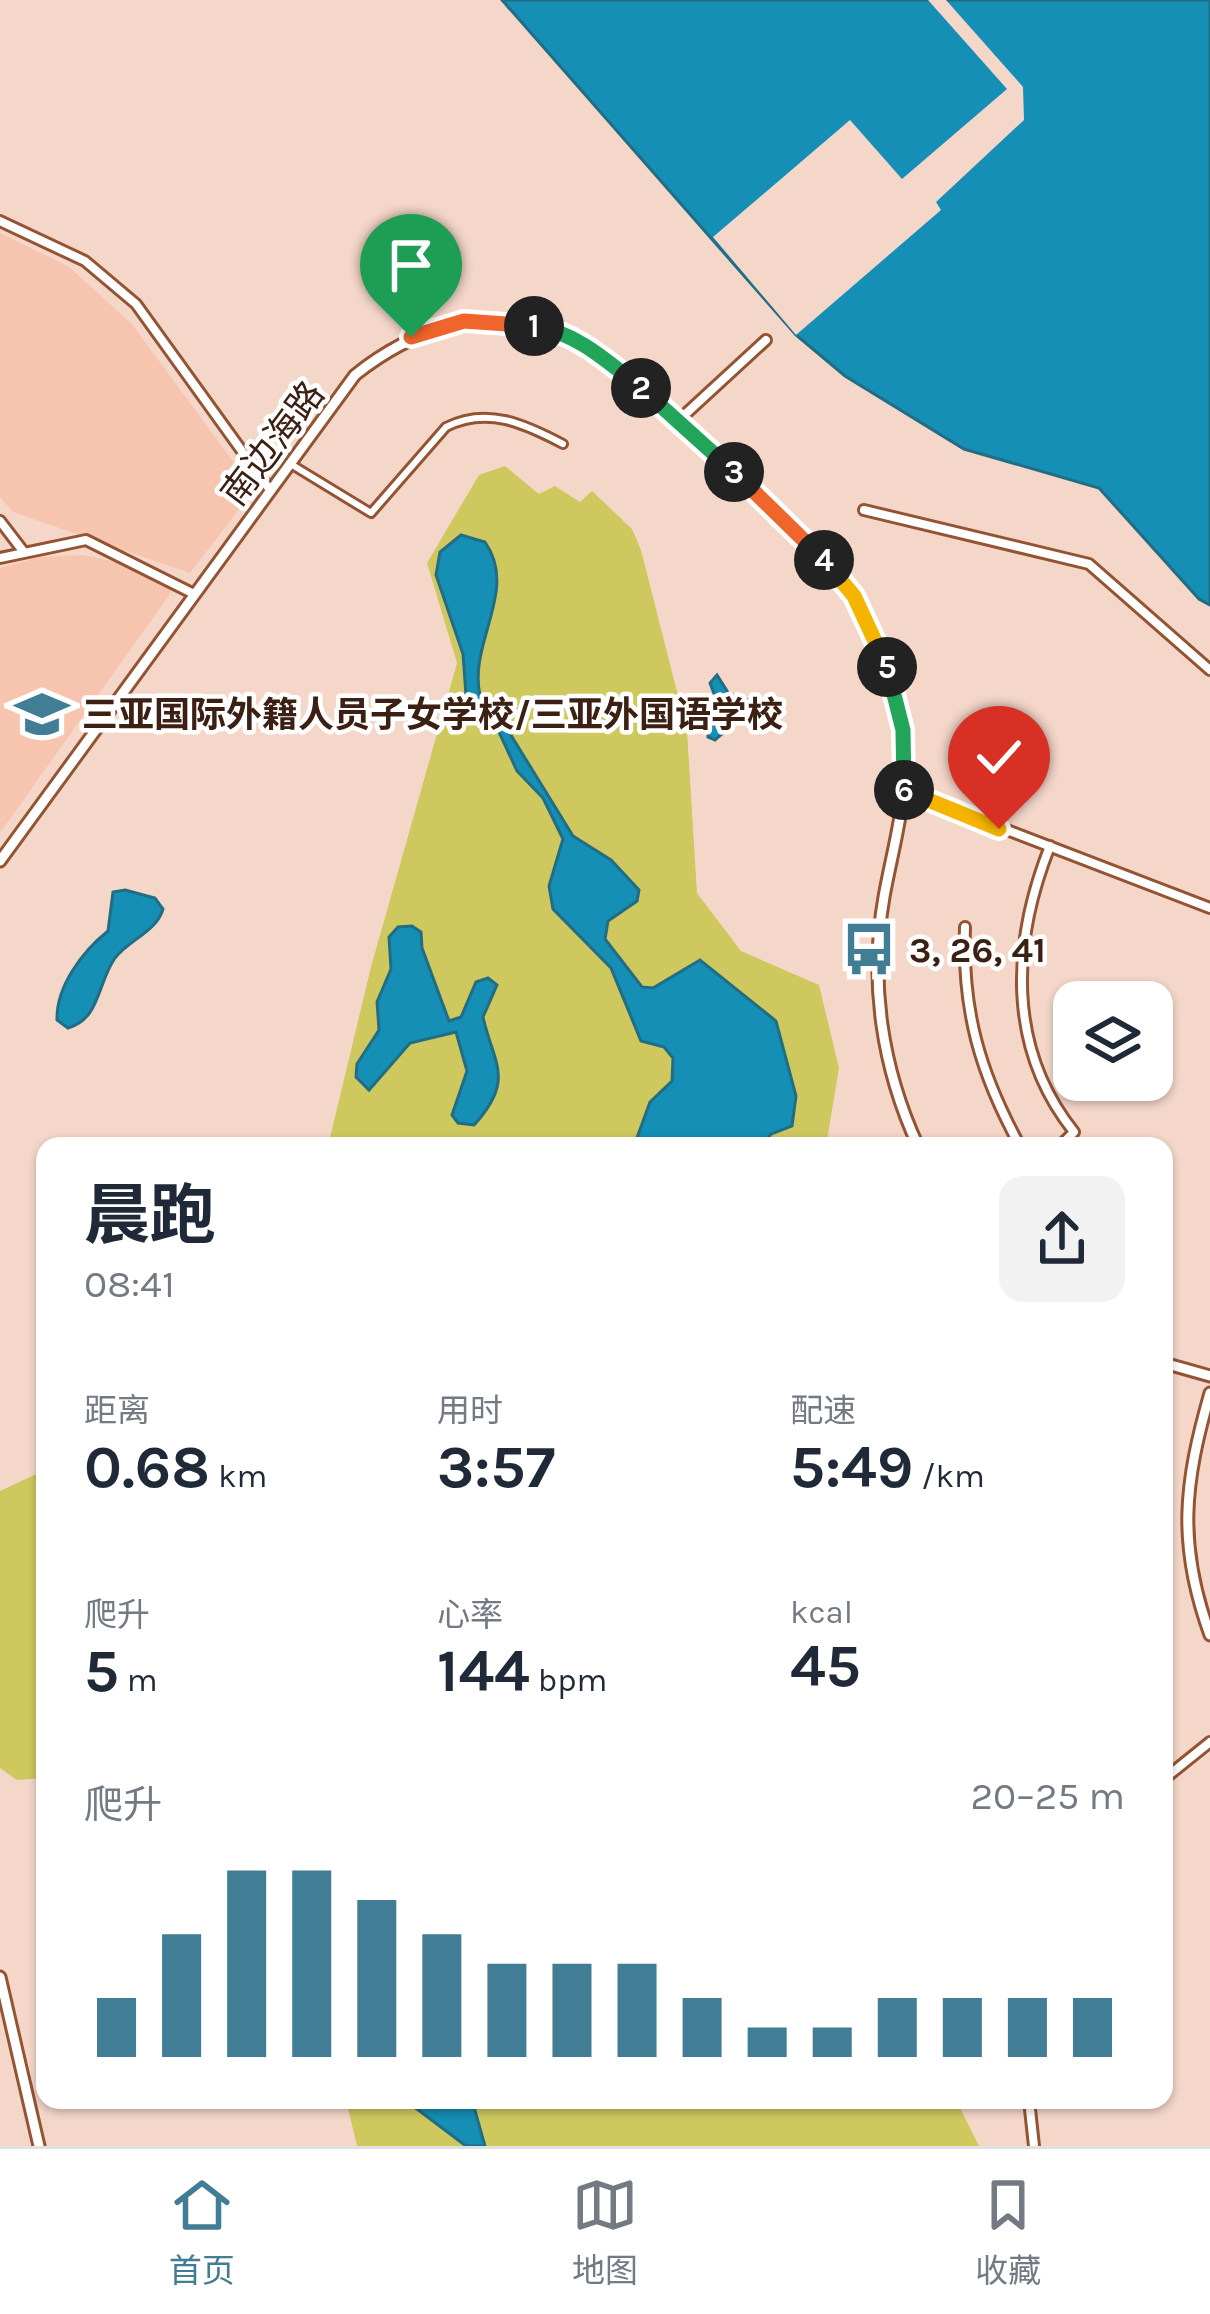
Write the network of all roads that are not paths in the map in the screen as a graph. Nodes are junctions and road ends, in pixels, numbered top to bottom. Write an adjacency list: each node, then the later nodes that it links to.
1 (0, 221): 6 (street)
2 (766, 340): 3 (street)
3 (677, 421): 5 (street, 南边海路); 13 (street, 南边海路)
4 (563, 444): 5 (street)
5 (289, 463): 6 (street, 南边海路)
6 (270, 490): 11 (street, 南边海路)
7 (864, 510): 12 (street)
8 (0, 521): 9 (street)
9 (22, 551): 10 (street); 11 (street)
10 (0, 558)
11 (194, 594): 15 (street, 南边海路)
12 (1210, 670)
13 (903, 790): 14 (street); 18 (street, 南边海路)
14 (1050, 846): 16 (street); 20 (street)
15 (0, 861)
16 (1210, 908)
17 (964, 927): 19 (street)
18 (915, 1137)
19 (1015, 1137)
20 (1069, 1137)
21 (1173, 1366): 22 (street)
22 (1210, 1376)
23 (1210, 1393): 24 (street)
24 (1210, 1635)
25 (1210, 1742): 26 (street)
26 (1173, 1772)
27 (0, 1977): 29 (street)
28 (1030, 2109): 30 (street)
29 (39, 2146)
30 (1034, 2146)

